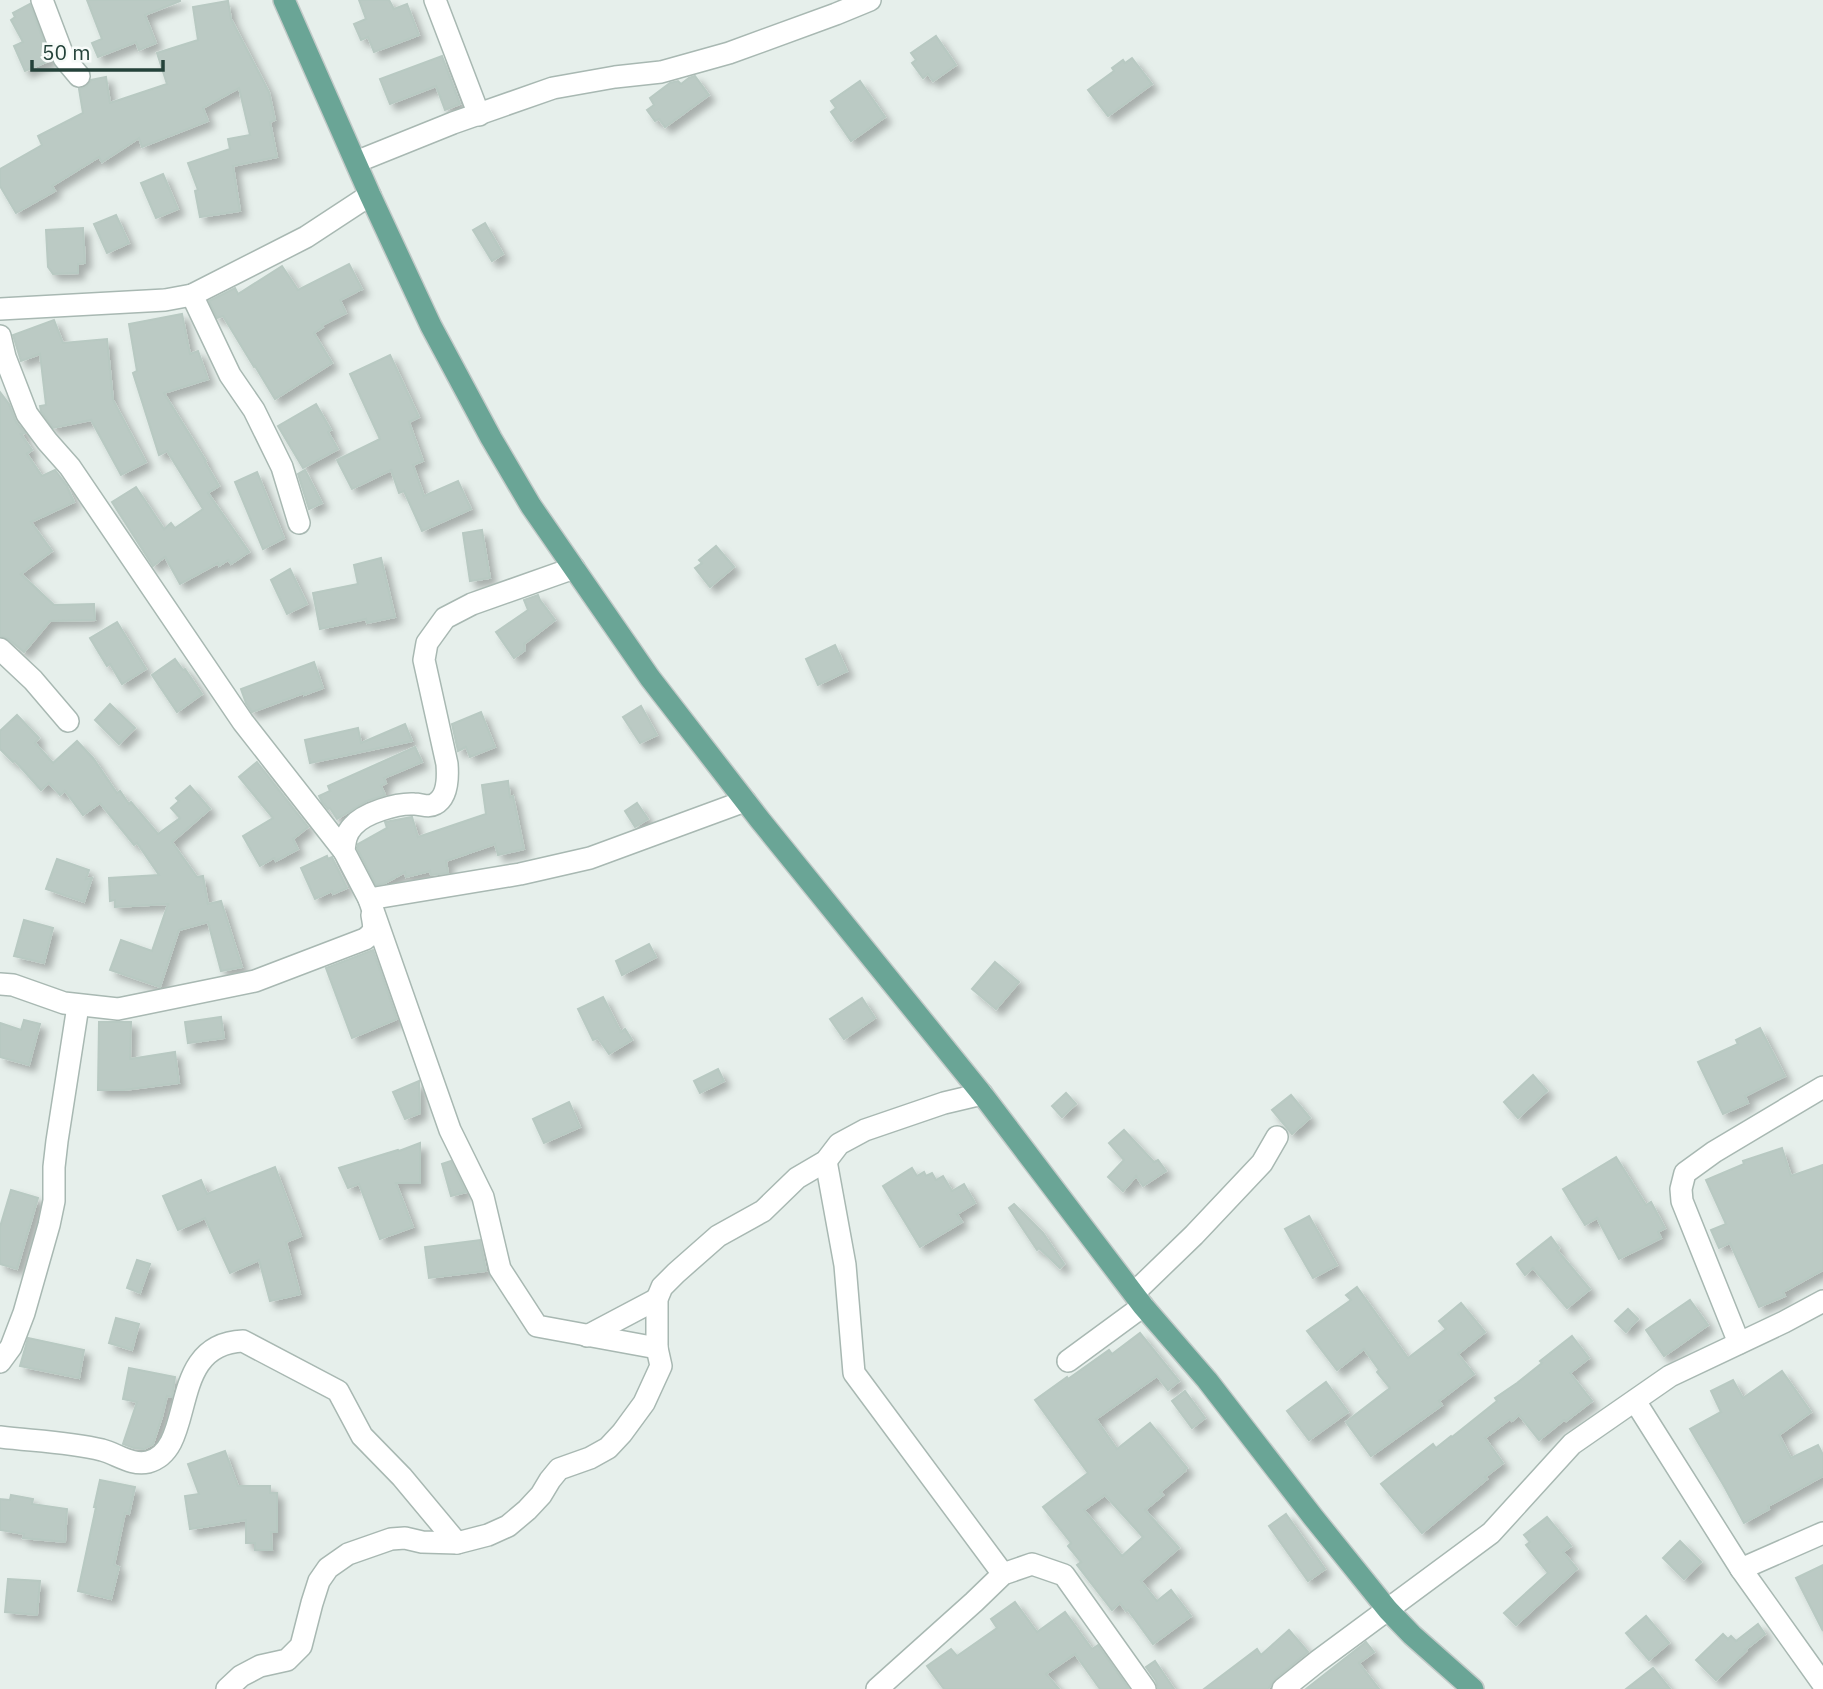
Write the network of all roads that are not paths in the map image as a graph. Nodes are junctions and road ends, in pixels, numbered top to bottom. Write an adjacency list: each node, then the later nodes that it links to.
1 (42, 0): 5 (street)
2 (284, 0): 7 (main road)
3 (435, 0): 6 (street)
4 (870, 0): 6 (street)
5 (79, 76)
6 (479, 114): 7 (street)
7 (356, 162): 8 (main road)
8 (370, 195): 9 (street); 13 (main road)
9 (192, 295): 10 (street); 12 (street)
10 (0, 309)
11 (0, 336): 17 (street)
12 (299, 523)
13 (574, 568): 16 (main road); 17 (street)
14 (0, 649): 15 (street)
15 (68, 721)
16 (746, 801): 18 (street); 22 (main road)
17 (344, 851): 18 (street)
18 (369, 899): 20 (street); 28 (street)
19 (0, 984): 20 (street)
20 (78, 1006): 32 (street)
21 (1823, 1087): 29 (street)
22 (982, 1094): 24 (street); 26 (main road)
23 (1276, 1136): 26 (street)
24 (825, 1161): 25 (street); 38 (street)
25 (657, 1300): 28 (street); 30 (street)
26 (1138, 1300): 31 (street); 39 (main road)
27 (1823, 1301): 29 (street)
28 (587, 1336): 30 (street)
29 (1739, 1343): 33 (street)
30 (657, 1348): 36 (street)
31 (1068, 1361)
32 (0, 1362)
33 (1635, 1401): 37 (street); 39 (street)
34 (0, 1437): 36 (street)
35 (1823, 1533): 37 (street)
36 (457, 1543): 41 (street)
37 (1741, 1569): 40 (street)
38 (1003, 1574): 42 (street); 43 (street)
39 (1388, 1610): 44 (street); 45 (main road)
40 (1823, 1684)
41 (227, 1689)
42 (877, 1689)
43 (1145, 1689)
44 (1283, 1689)
45 (1473, 1689)

